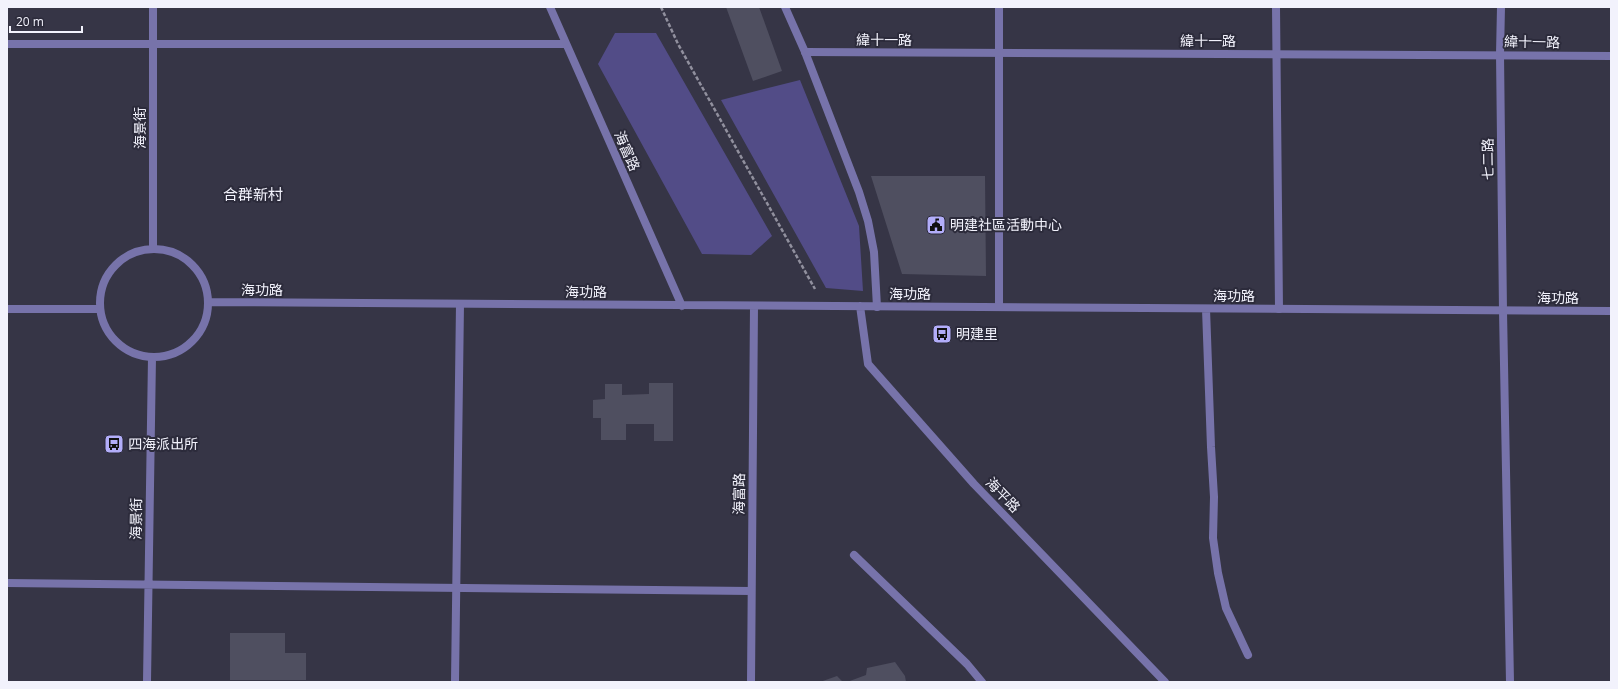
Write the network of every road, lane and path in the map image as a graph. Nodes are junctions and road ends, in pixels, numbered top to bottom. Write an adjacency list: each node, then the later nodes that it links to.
1 (153, 7): 8 (street, 海景街)
2 (550, 7): 10 (street, 海富路)
3 (661, 7): 21 (path)
4 (785, 7): 11 (street)
5 (999, 7): 12 (street)
6 (1276, 7): 13 (street)
7 (1501, 7): 14 (street, 七二路)
8 (153, 43): 9 (street); 10 (street); 16 (street, 海景街)
9 (7, 44)
10 (566, 44): 19 (street, 海富路)
11 (804, 52): 12 (street, 緯十一路); 23 (street)
12 (1000, 54): 13 (street, 緯十一路); 24 (street)
13 (1276, 54): 14 (street, 緯十一路); 28 (street)
14 (1500, 54): 15 (street, 緯十一路); 29 (street, 七二路)
15 (1611, 56)
16 (153, 248): 17 (street); 26 (street)
17 (209, 302): 18 (street, 海功路); 31 (street)
18 (460, 304): 19 (street, 海功路); 35 (street)
19 (682, 306): 20 (street, 海功路)
20 (754, 306): 21 (street, 海功路); 36 (street, 海富路)
21 (824, 306): 22 (street, 海功路)
22 (860, 306): 23 (street, 海功路); 42 (street, 海平路)
23 (877, 307): 24 (street, 海功路)
24 (999, 307): 27 (street, 海功路)
25 (7, 309): 26 (street)
26 (99, 309): 31 (street)
27 (1206, 309): 28 (street, 海功路); 37 (street)
28 (1279, 309): 29 (street, 海功路)
29 (1503, 311): 30 (street, 海功路); 43 (street, 七二路)
30 (1611, 311)
31 (152, 357): 34 (street, 海景街)
32 (854, 555): 41 (street)
33 (7, 583): 34 (street)
34 (148, 585): 35 (street); 38 (street, 海景街)
35 (455, 587): 36 (street); 39 (street)
36 (751, 590): 40 (street, 海富路)
37 (1248, 654)
38 (147, 682)
39 (455, 682)
40 (751, 682)
41 (982, 682)
42 (1165, 682)
43 (1510, 682)

